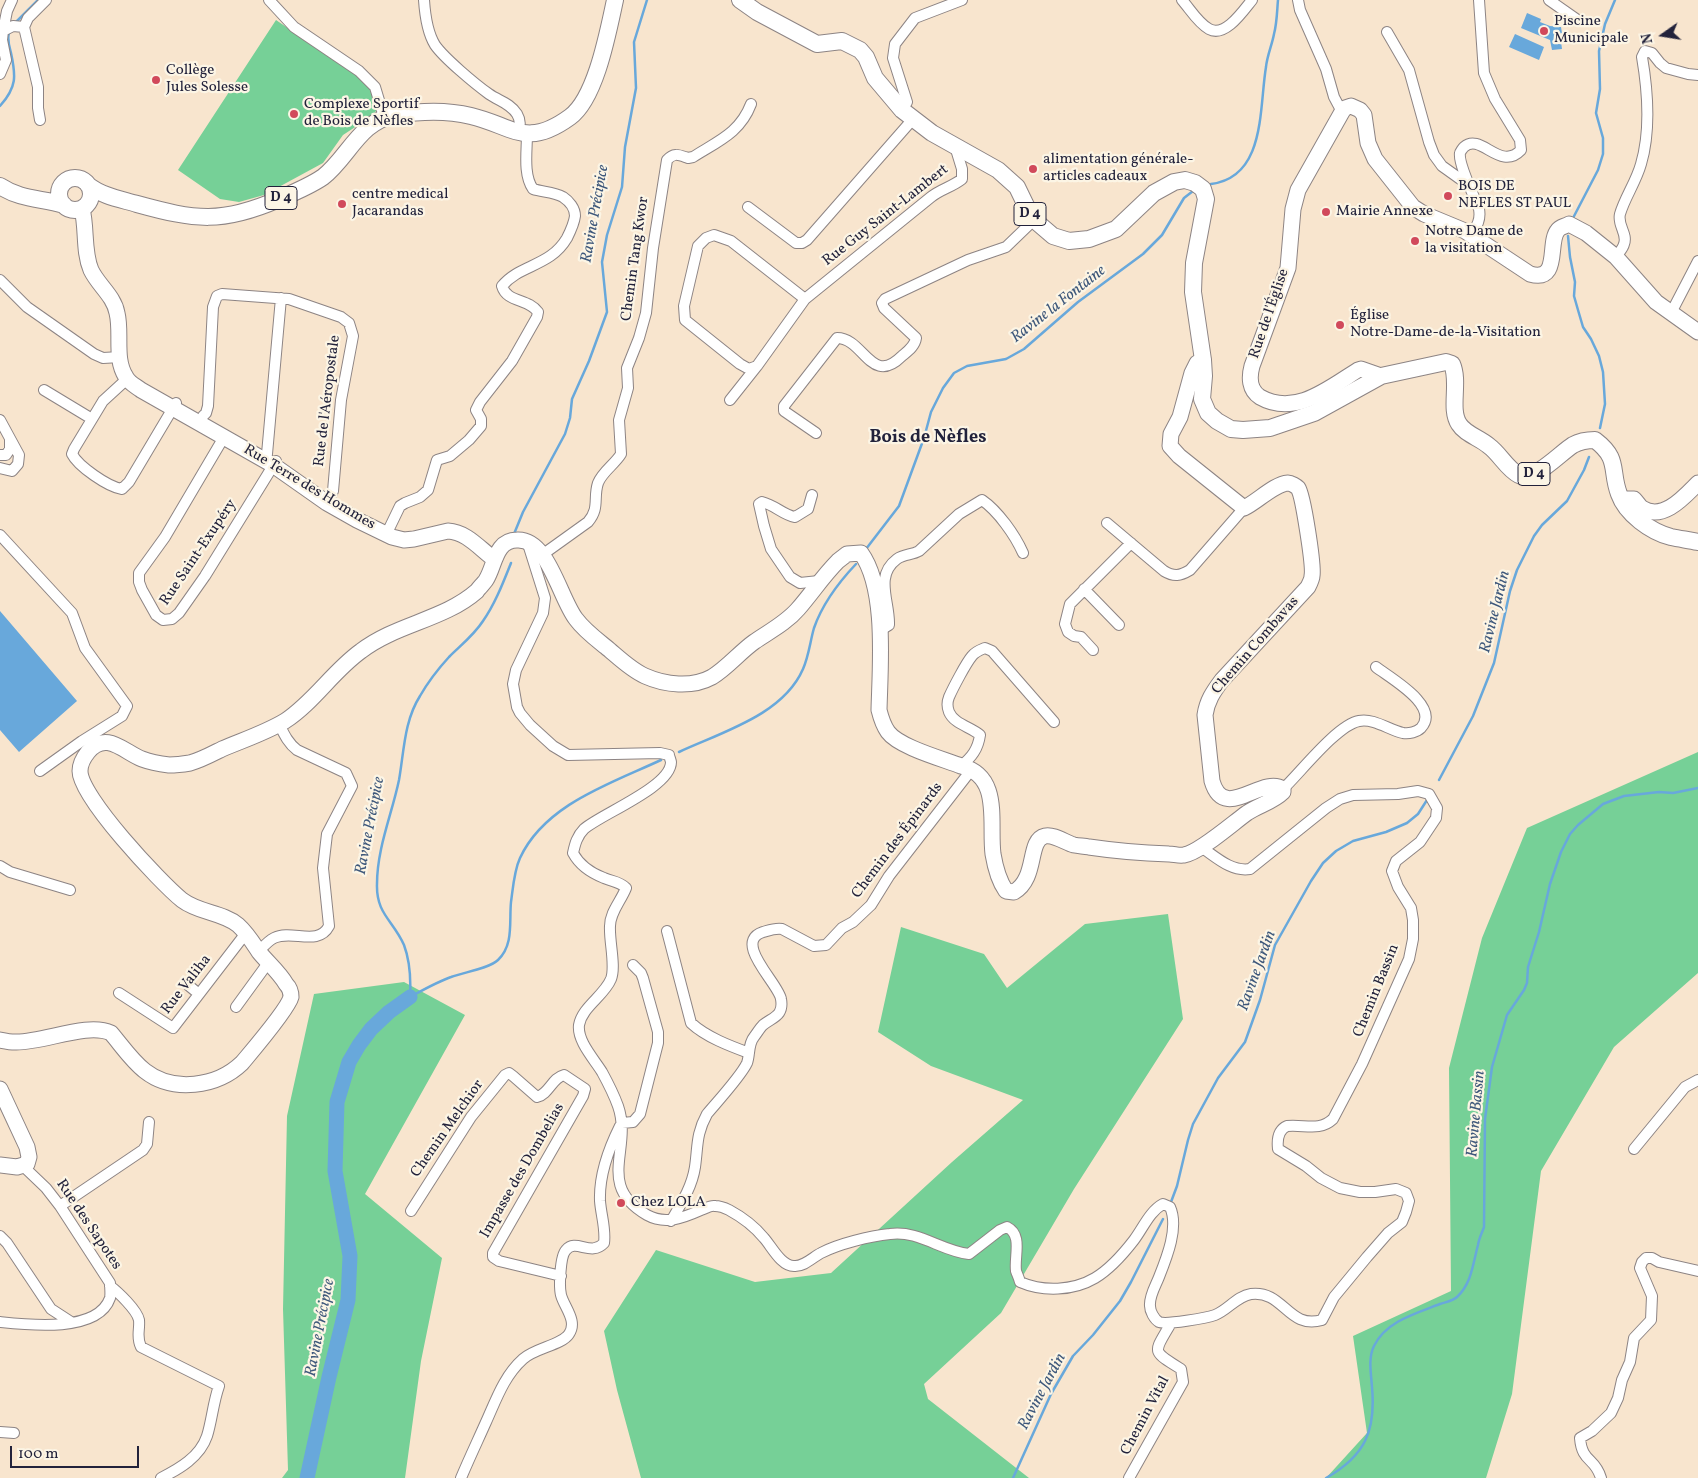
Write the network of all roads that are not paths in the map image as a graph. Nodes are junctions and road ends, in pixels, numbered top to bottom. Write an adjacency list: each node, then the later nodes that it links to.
1 (12, 0): 15 (street)
2 (46, 0): 14 (street)
3 (269, 0): 22 (street)
4 (424, 0): 24 (street)
5 (616, 0): 24 (main road)
6 (740, 0): 21 (main road, D 4)
7 (962, 0): 21 (street)
8 (1182, 0): 9 (street)
9 (1252, 0)
10 (1298, 0): 20 (street)
11 (1478, 0): 27 (street)
12 (1549, 0): 13 (street)
13 (1579, 22)
14 (21, 27): 15 (street); 23 (street)
15 (4, 30): 17 (street)
16 (1388, 32): 27 (street)
17 (0, 74)
18 (1698, 75): 33 (street)
19 (751, 104): 70 (street, Chemin Tang Kwor)
20 (1342, 112): 32 (street); 43 (street, Rue de l'Église)
21 (908, 114): 25 (main road, D 4); 30 (street)
22 (384, 117): 24 (main road, D 4); 29 (main road, D 4)
23 (40, 120)
24 (523, 133): 63 (street)
25 (954, 146): 31 (main road, D 4); 37 (street, Rue Guy Saint-Lambert)
26 (0, 186): 28 (main road)
27 (1470, 186): 32 (street)
28 (62, 197): 29 (main road); 29 (main road)
29 (87, 198): 40 (street)
30 (748, 207)
31 (1034, 220): 41 (main road, D 4); 51 (street)
32 (1471, 234): 33 (street)
33 (1616, 257): 38 (street)
34 (1698, 261): 38 (street)
35 (0, 280): 40 (street)
36 (281, 298): 48 (street, Rue de l'Aéropostale); 55 (street); 59 (street, Rue de l'Aéropostale)
37 (805, 299): 42 (street, Rue Guy Saint-Lambert); 42 (street)
38 (1671, 313): 39 (street)
39 (1698, 332)
40 (120, 357): 44 (street)
41 (1203, 360): 43 (main road, D 4); 61 (street)
42 (757, 366): 46 (street, Rue Guy Saint-Lambert)
43 (1381, 376): 60 (main road, D 4)
44 (128, 380): 47 (street, Rue Terre des Hommes); 49 (street)
45 (44, 390): 49 (street)
46 (730, 400)
47 (175, 405): 48 (street, Rue Terre des Hommes); 49 (street); 52 (street, Rue Terre des Hommes)
48 (203, 416): 55 (street, Rue Terre des Hommes)
49 (92, 419)
50 (0, 420): 53 (street)
51 (816, 433)
52 (224, 437): 55 (street, Rue Terre des Hommes); 55 (street, Rue Saint-Exupéry)
53 (10, 438): 54 (street); 56 (street)
54 (0, 455)
55 (272, 460): 59 (street, Rue Terre des Hommes)
56 (0, 468)
57 (1698, 482): 60 (street)
58 (812, 495): 71 (street)
59 (329, 499): 63 (street, Rue Terre des Hommes)
60 (1622, 499): 66 (main road, D 4)
61 (1244, 508): 67 (street); 81 (street, Chemin Combavas)
62 (1107, 523): 67 (street)
63 (388, 531): 69 (street, Rue Terre des Hommes)
64 (0, 535): 80 (street)
65 (527, 541): 69 (street); 70 (street); 100 (street)
66 (1698, 542)
67 (1131, 543): 72 (street)
68 (1023, 553): 74 (street)
69 (496, 555): 78 (street)
70 (542, 555): 71 (street)
71 (820, 581): 74 (street)
72 (1084, 589): 73 (street); 75 (street)
73 (1119, 625)
74 (879, 631): 79 (street)
75 (1093, 650)
76 (1376, 667): 81 (street)
77 (1054, 722): 79 (street)
78 (279, 724): 86 (street); 87 (street)
79 (966, 767): 82 (street); 95 (street, Chemin des Épinards)
80 (40, 771)
81 (1283, 789): 82 (street)
82 (1200, 847): 113 (street, Chemin Bassin)
83 (0, 866): 84 (street)
84 (70, 890)
85 (666, 931): 95 (street)
86 (246, 934): 87 (street); 92 (street, Rue Valiha)
87 (258, 951): 88 (street)
88 (268, 963): 93 (street); 94 (street)
89 (633, 965): 100 (street)
90 (188, 985): 92 (street)
91 (120, 993): 92 (street, Rue Valiha)
92 (199, 994)
93 (236, 1007)
94 (0, 1040)
95 (749, 1053): 106 (street, Chemin des Épinards)
96 (1698, 1080): 101 (street)
97 (0, 1088): 103 (street)
98 (584, 1089): 105 (street, Chemin Melchior); 109 (street, Impasse des Dombelias)
99 (148, 1122): 104 (street)
100 (622, 1122): 106 (street); 109 (street)
101 (1634, 1149)
102 (0, 1165): 103 (street)
103 (23, 1166): 104 (street, Rue des Sapotes)
104 (60, 1206): 110 (street, Rue des Sapotes)
105 (411, 1210)
106 (671, 1221): 113 (street)
107 (0, 1236): 112 (street)
108 (1698, 1271): 119 (street)
109 (561, 1276): 117 (street)
110 (110, 1286): 112 (street, Rue des Sapotes); 116 (street)
111 (0, 1322): 112 (street)
112 (71, 1322)
113 (1171, 1323): 118 (street, Chemin Vital)
114 (0, 1432): 115 (street)
115 (14, 1433)
116 (161, 1478)
117 (461, 1478)
118 (1129, 1478)
119 (1601, 1478)

